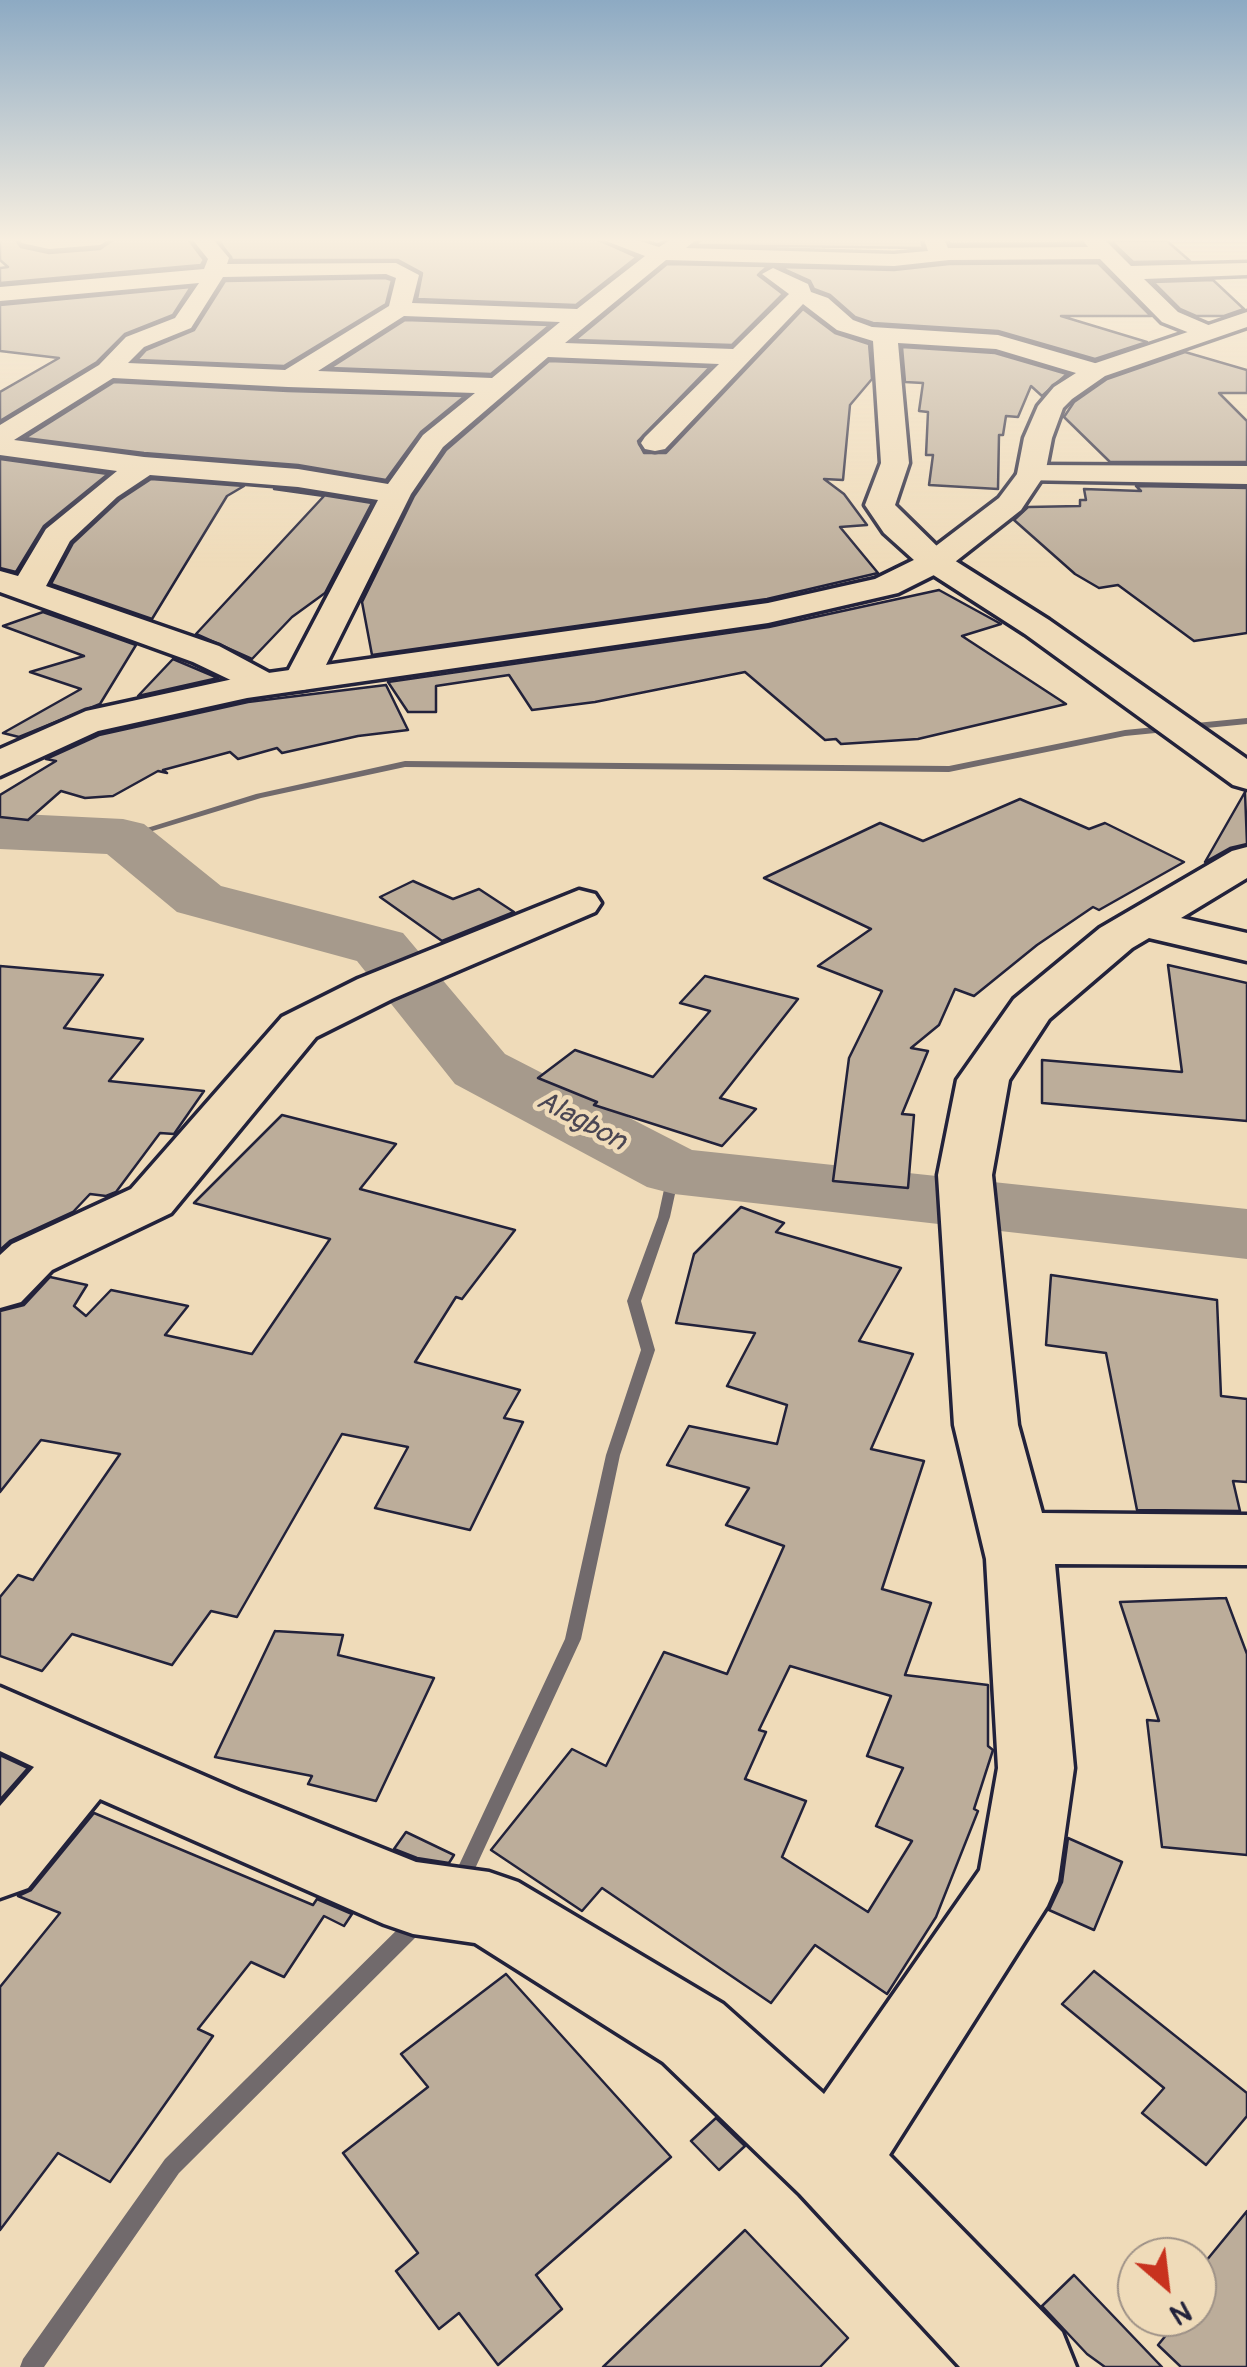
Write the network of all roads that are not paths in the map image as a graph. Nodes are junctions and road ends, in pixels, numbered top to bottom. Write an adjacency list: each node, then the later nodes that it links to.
1 (128, 349): 10 (street)
2 (334, 349): 12 (street)
3 (542, 349): 13 (street)
4 (553, 349): 9 (street)
5 (746, 349): 9 (street)
6 (886, 349): 21 (street)
7 (1022, 349): 11 (street)
8 (1157, 349): 11 (street)
9 (738, 357): 15 (street)
10 (108, 370): 12 (street); 14 (street)
11 (1096, 372): 18 (street)
12 (288, 378): 13 (street)
13 (498, 386): 20 (street)
14 (0, 437)
15 (655, 443)
16 (0, 447): 17 (street)
17 (144, 466): 20 (street); 22 (street)
18 (1032, 474): 19 (street); 21 (street)
19 (1247, 475)
20 (396, 494): 23 (street)
21 (934, 562): 23 (street); 26 (street)
22 (18, 596): 24 (street)
23 (302, 678): 24 (street)
24 (262, 684): 25 (street)
25 (0, 764)
26 (1247, 777)
27 (1247, 860): 29 (street)
28 (579, 903): 31 (street)
29 (1143, 923): 30 (street); 32 (street)
30 (1247, 947)
31 (0, 1289)
32 (1014, 1538): 33 (street); 37 (street)
33 (1247, 1540)
34 (0, 1717): 35 (street)
35 (89, 1757): 36 (street); 37 (street)
36 (0, 1863)
37 (832, 2162): 38 (street)
38 (1027, 2367)

